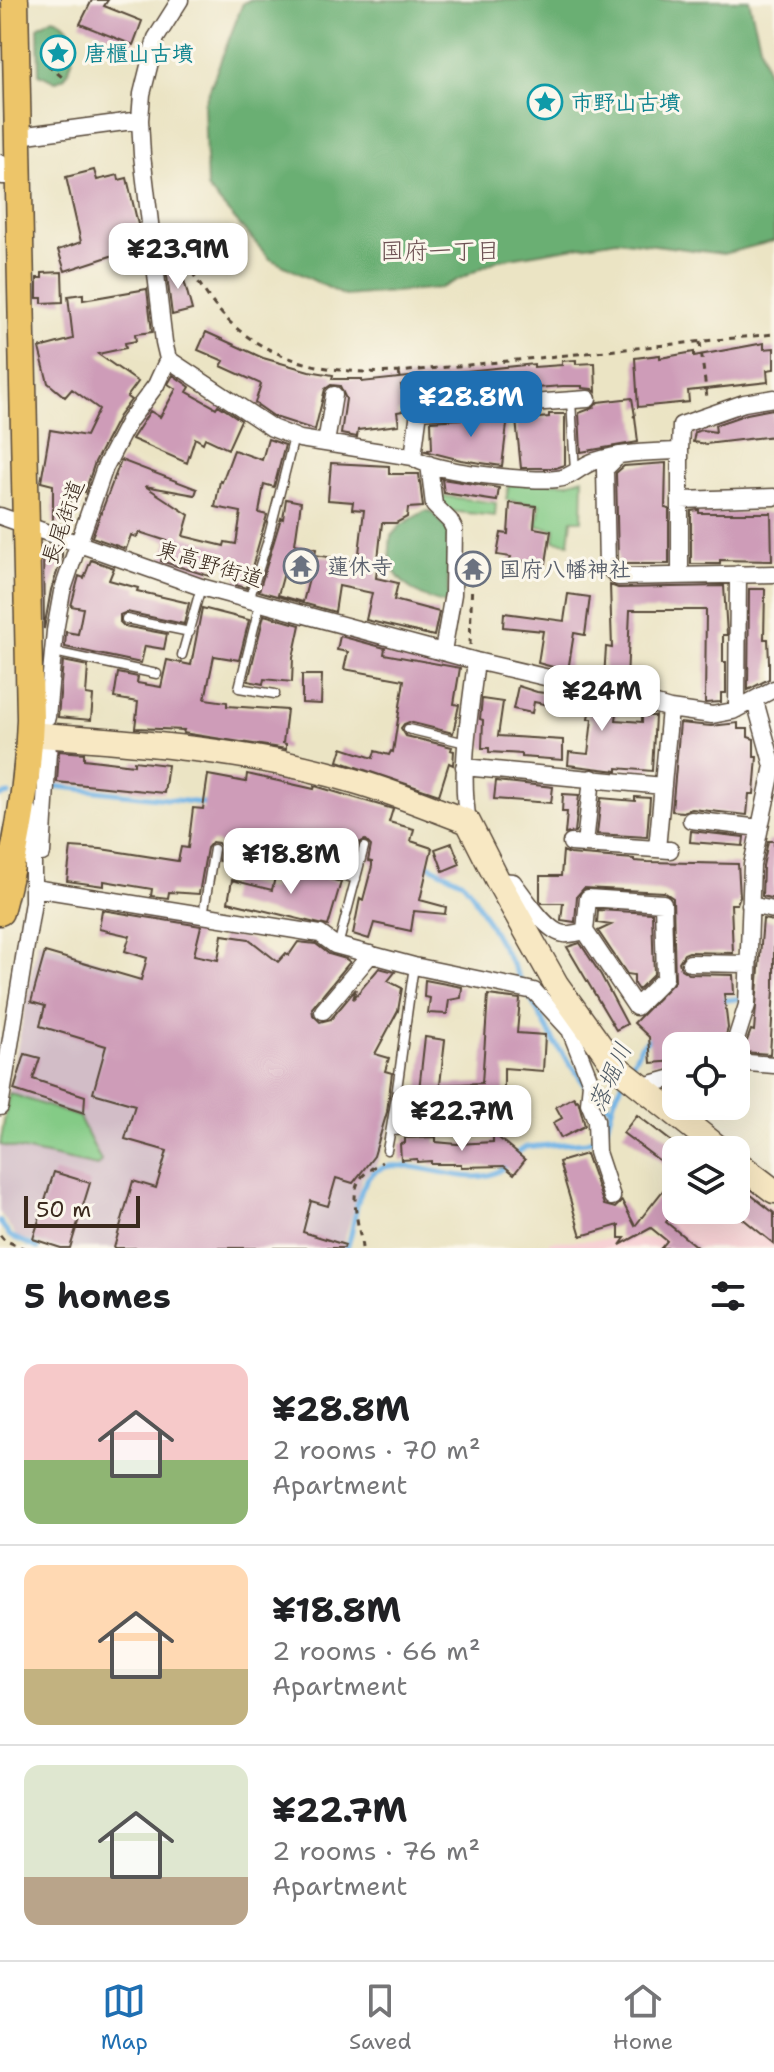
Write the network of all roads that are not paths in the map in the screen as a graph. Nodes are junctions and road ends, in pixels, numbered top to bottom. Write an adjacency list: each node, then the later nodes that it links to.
1 (15, 0): 4 (main road)
2 (180, 0): 3 (street)
3 (140, 120): 4 (street); 6 (street)
4 (19, 136): 5 (main road)
5 (9, 170): 19 (main road)
6 (168, 359): 10 (street); 20 (street, 長尾街道)
7 (334, 395): 11 (street)
8 (774, 398): 12 (street)
9 (580, 400): 14 (street); 15 (lane)
10 (294, 436): 11 (street); 25 (lane)
11 (326, 443): 14 (street)
12 (680, 451): 13 (street); 17 (street)
13 (621, 454): 15 (street); 23 (street)
14 (421, 460): 15 (street); 28 (street)
15 (575, 473)
16 (774, 497): 17 (street)
17 (681, 500): 23 (street)
18 (0, 516): 19 (street, 東高野街道)
19 (26, 525): 20 (street, 東高野街道); 40 (main road)
20 (78, 545): 24 (street, 東高野街道); 29 (street, 長尾街道)
21 (738, 574): 22 (street); 23 (street); 37 (street)
22 (774, 574)
23 (680, 576)
24 (201, 587): 25 (street, 東高野街道); 27 (lane)
25 (255, 602): 28 (street, 東高野街道); 34 (lane)
26 (126, 619): 27 (lane)
27 (190, 632): 30 (lane)
28 (443, 651): 31 (street, 東高野街道)
29 (53, 652): 32 (lane); 40 (street, 長尾街道)
30 (182, 655)
31 (476, 661): 36 (street, 東高野街道); 41 (street)
32 (157, 674)
33 (774, 689): 35 (street, 東高野街道)
34 (275, 694)
35 (755, 701): 37 (street, 東高野街道); 38 (street)
36 (670, 709): 37 (street, 東高野街道); 45 (street)
37 (737, 709)
38 (767, 723): 42 (street)
39 (408, 729): 41 (lane)
40 (41, 734): 46 (main road); 49 (street); 55 (street, 長尾街道)
41 (467, 743): 43 (street)
42 (774, 766): 47 (street)
43 (464, 767): 44 (street); 49 (street)
44 (592, 778): 45 (street); 45 (street)
45 (663, 786)
46 (25, 798): 55 (street); 55 (main road)
47 (766, 818): 48 (street); 56 (street)
48 (691, 820)
49 (468, 822): 54 (street)
50 (364, 847): 53 (lane)
51 (214, 849): 58 (lane)
52 (280, 857): 53 (lane)
53 (356, 879): 60 (lane)
54 (498, 881): 59 (street); 66 (street)
55 (26, 898): 58 (street); 72 (street, 長尾街道)
56 (750, 905): 57 (street); 63 (street)
57 (774, 910)
58 (203, 916): 60 (street)
59 (585, 931): 59 (street)
60 (338, 946): 61 (street)
61 (371, 954): 64 (street); 65 (street)
62 (690, 963): 63 (street)
63 (747, 964): 67 (street)
64 (414, 966): 66 (street); 74 (lane)
65 (323, 1011)
66 (576, 1026): 71 (street); 79 (street)
67 (738, 1032)
68 (750, 1063): 69 (street)
69 (774, 1065)
70 (662, 1081): 71 (street)
71 (640, 1087): 75 (street)
72 (0, 1107)
73 (501, 1125): 74 (lane)
74 (391, 1131): 76 (lane)
75 (703, 1136)
76 (387, 1150)
77 (750, 1173): 78 (street)
78 (774, 1191)
79 (612, 1197)

